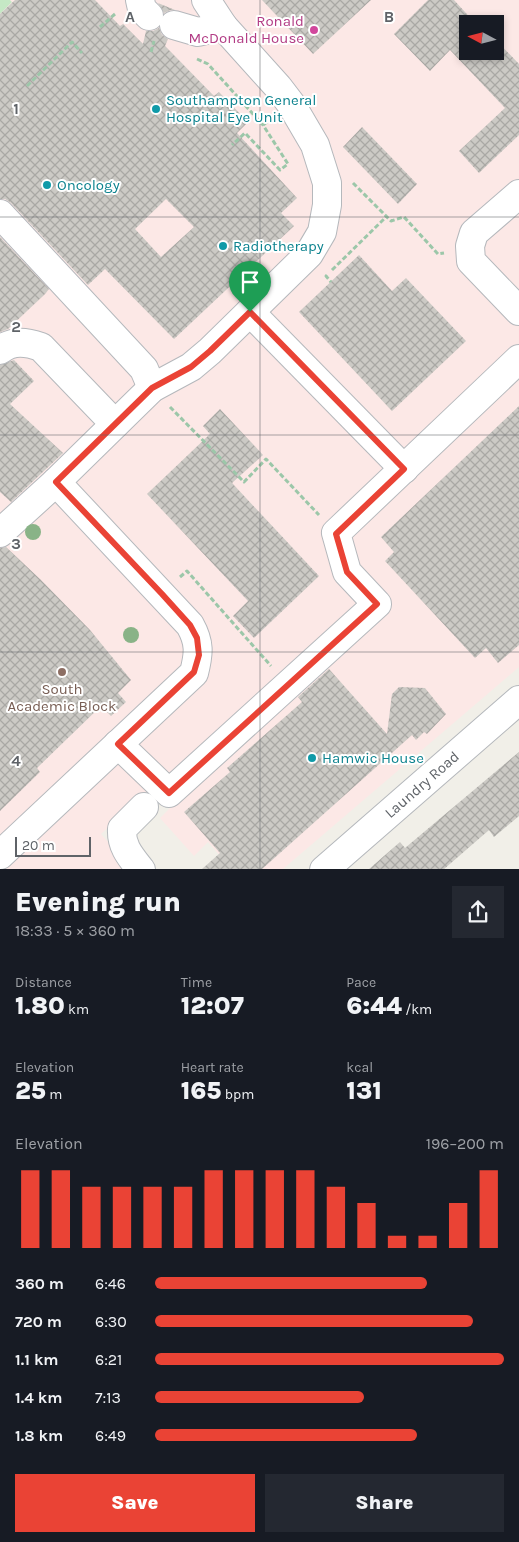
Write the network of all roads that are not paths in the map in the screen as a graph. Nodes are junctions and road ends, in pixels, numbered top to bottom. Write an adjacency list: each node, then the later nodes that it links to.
1 (206, 0): 3 (street)
2 (149, 22): 3 (street)
3 (223, 26): 7 (street)
4 (519, 194): 6 (street)
5 (0, 214): 10 (street)
6 (519, 311)
7 (250, 312): 10 (street); 12 (street)
8 (0, 350): 11 (street)
9 (519, 360): 12 (street)
10 (152, 388): 11 (street)
11 (115, 424): 13 (street)
12 (404, 469): 16 (street)
13 (56, 482): 14 (street); 16 (street)
14 (0, 533)
15 (519, 700): 20 (street, Laundry Road)
16 (118, 744): 18 (street)
17 (144, 807): 19 (street)
18 (0, 855)
19 (141, 869)
20 (325, 869)

